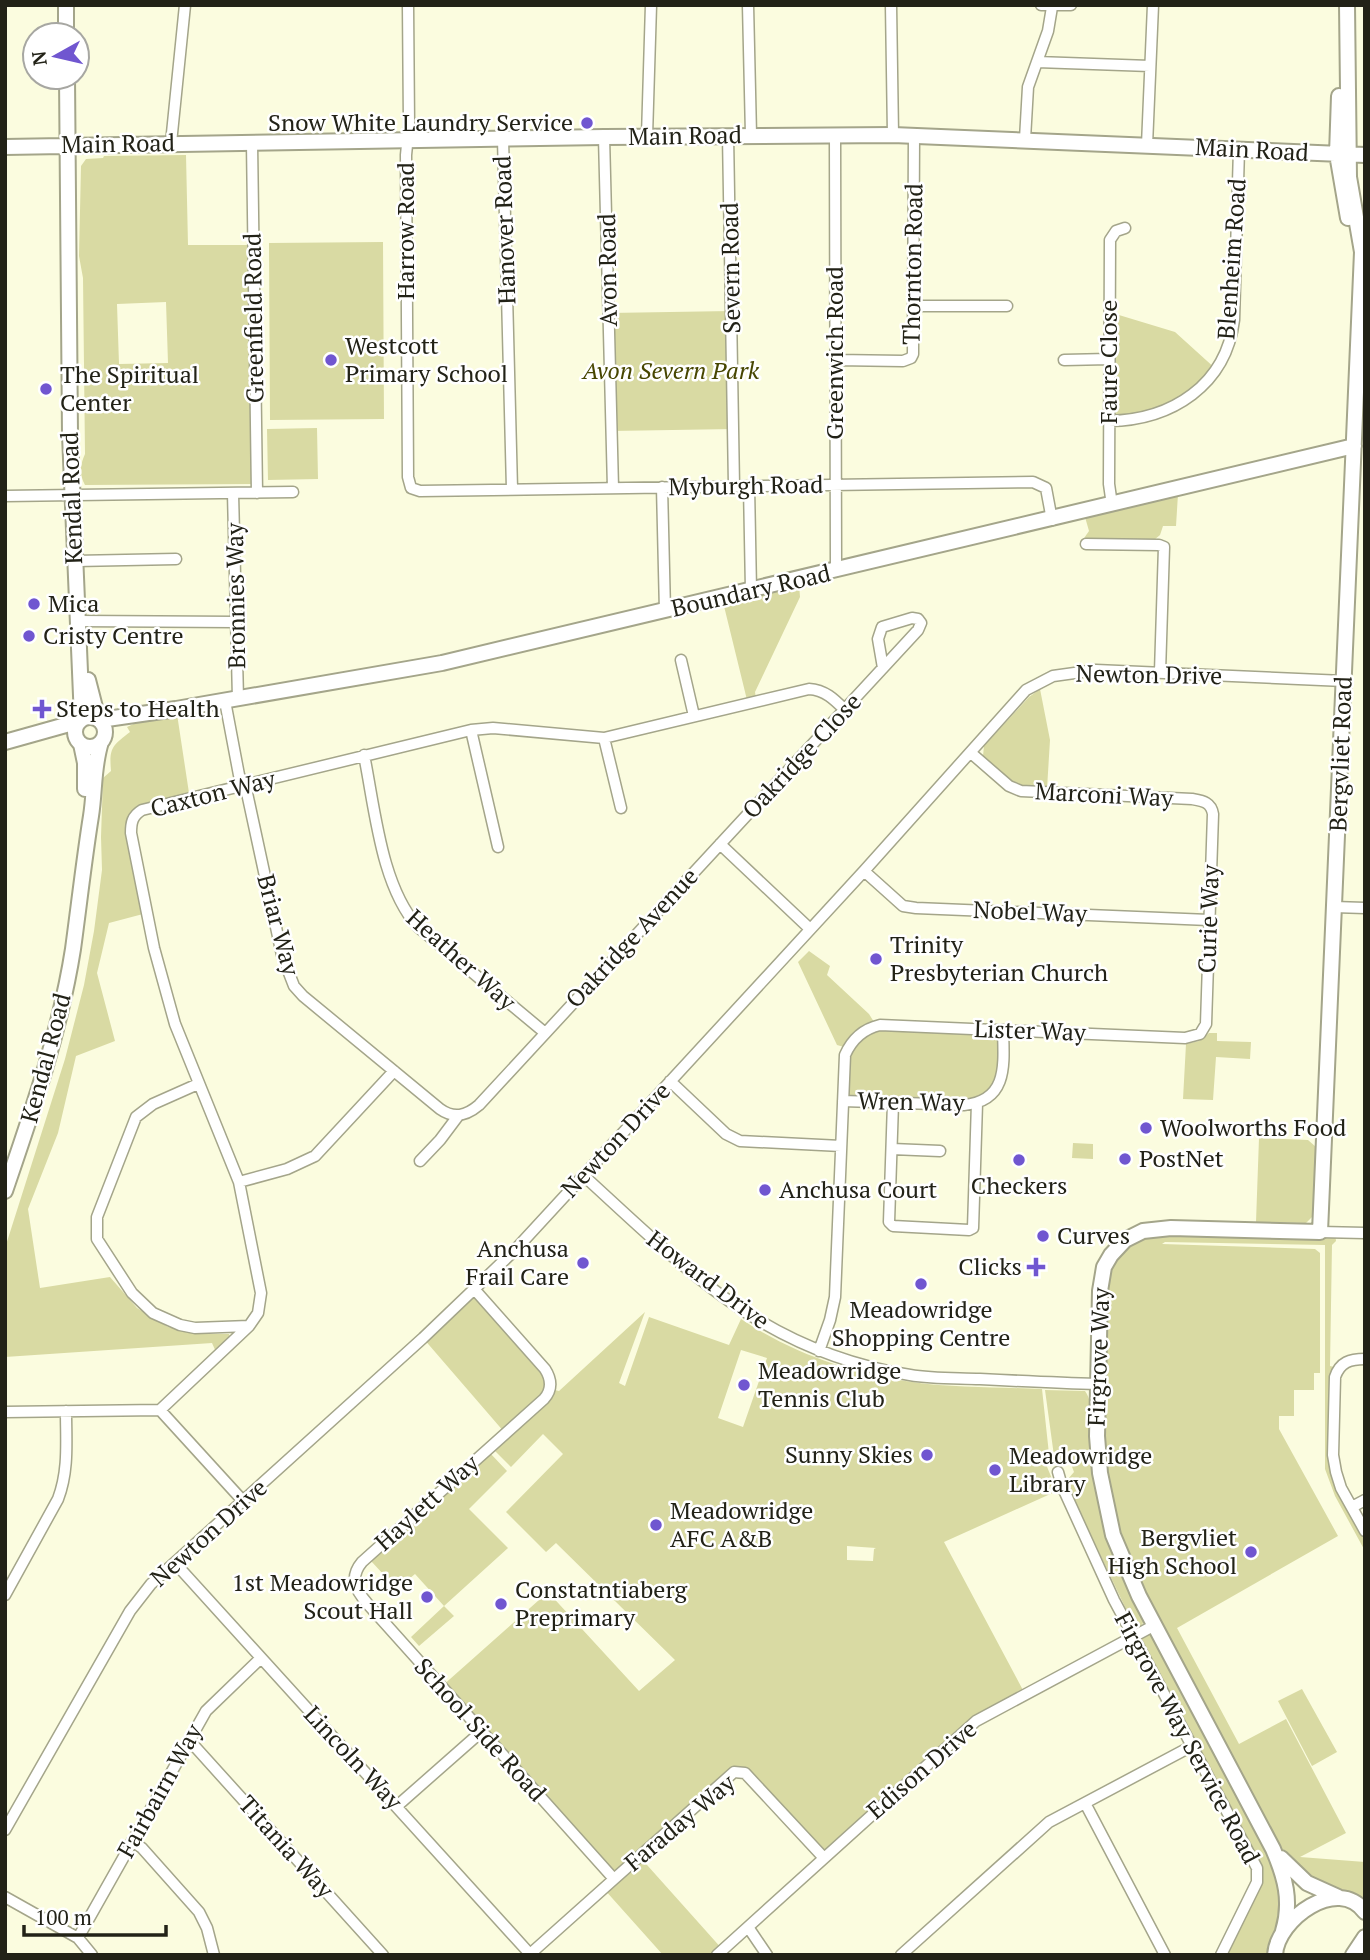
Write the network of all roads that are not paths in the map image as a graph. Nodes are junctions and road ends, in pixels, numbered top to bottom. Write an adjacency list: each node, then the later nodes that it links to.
1 (185, 5): 24 (street)
2 (408, 5): 22 (street, Harrow Road)
3 (651, 5): 18 (street)
4 (748, 5): 14 (street)
5 (891, 5): 16 (street)
6 (1071, 5): 9 (street)
7 (1153, 5): 11 (street)
8 (1347, 5): 29 (street, Bergvliet Road)
9 (1046, 6): 10 (street)
10 (1037, 62): 11 (street); 21 (street)
11 (1150, 66): 26 (street)
12 (67, 91): 25 (street, Kendal Road)
13 (728, 135): 14 (street, Main Road); 18 (street, Main Road); 40 (street, Severn Road)
14 (751, 135): 15 (street, Main Road)
15 (835, 135): 16 (street, Main Road); 35 (street, Greenwich Road)
16 (893, 135): 17 (street, Main Road)
17 (914, 135): 21 (street, Main Road); 32 (street, Thornton Road)
18 (647, 136): 19 (street, Main Road)
19 (604, 137): 20 (street, Main Road); 44 (street, Avon Road)
20 (503, 139): 22 (street, Main Road); 45 (street, Hanover Road)
21 (1026, 139): 26 (street, Main Road)
22 (407, 141): 23 (street, Main Road); 43 (street, Harrow Road)
23 (252, 143): 24 (street, Main Road); 48 (street, Greenfield Road)
24 (171, 144): 25 (street, Main Road)
25 (68, 145): 27 (street, Main Road); 49 (street, Kendal Road)
26 (1147, 145): 28 (street, Main Road)
27 (5, 147)
28 (1239, 149): 29 (street, Main Road); 37 (street, Blenheim Road)
29 (1342, 154): 30 (street, Main Road); 38 (street, Bergvliet Road)
30 (1365, 155)
31 (1125, 228): 34 (street, Faure Close)
32 (914, 306): 33 (street); 35 (street, Thornton Road)
33 (1007, 306)
34 (1110, 359): 36 (street); 37 (street, Faure Close)
35 (836, 360): 39 (street, Greenwich Road)
36 (1063, 360)
37 (1109, 421): 51 (street, Faure Close)
38 (1354, 446): 51 (street, Boundary Road); 65 (street, Bergvliet Road)
39 (835, 485): 41 (street, Myburgh Road); 52 (street, Myburgh Road); 56 (street, Greenwich Road)
40 (734, 486): 41 (street, Myburgh Road); 42 (street, Myburgh Road)
41 (749, 486): 57 (street)
42 (662, 487): 44 (street, Myburgh Road); 58 (street)
43 (411, 488): 45 (street, Myburgh Road)
44 (613, 488): 45 (street, Myburgh Road)
45 (512, 489)
46 (293, 492): 48 (street)
47 (233, 493): 48 (street); 49 (street); 60 (street, Bronnies Way)
48 (257, 493)
49 (71, 495): 50 (street); 55 (street, Kendal Road)
50 (5, 496)
51 (1112, 505): 52 (street, Boundary Road)
52 (1052, 520): 56 (street, Boundary Road)
53 (1086, 544): 64 (street)
54 (176, 559): 55 (street)
55 (75, 561): 59 (street, Kendal Road)
56 (836, 571): 57 (street, Boundary Road)
57 (751, 590): 58 (street, Boundary Road)
58 (665, 611): 66 (street, Boundary Road)
59 (78, 621): 60 (street); 61 (street, Kendal Road)
60 (236, 622): 66 (street, Bronnies Way)
61 (79, 641): 70 (street, Kendal Road); 71 (street, Kendal Road)
62 (681, 660): 69 (street)
63 (883, 668): 63 (street, Oakridge Close); 67 (street, Oakridge Close)
64 (1160, 673): 65 (street, Newton Drive); 78 (street, Newton Drive)
65 (1344, 681): 87 (street, Bergvliet Road)
66 (231, 700): 68 (street, Boundary Road); 80 (street, Briar Way)
67 (845, 710): 69 (street, Caxton Way); 84 (street, Oakridge Close)
68 (143, 715): 70 (street, Boundary Road); 75 (street, Boundary Road)
69 (694, 716): 74 (street, Caxton Way)
70 (99, 719): 71 (street); 75 (street)
71 (81, 720): 73 (street); 77 (street)
72 (471, 730): 74 (street, Caxton Way); 79 (street, Caxton Way); 85 (street)
73 (40, 733): 76 (street); 77 (street)
74 (604, 738): 82 (street)
75 (102, 740): 77 (street); 83 (street, Kendal Road)
76 (5, 742)
77 (80, 743): 83 (street, Kendal Road)
78 (971, 753): 81 (street, Marconi Way); 86 (street, Newton Drive)
79 (364, 755): 80 (street, Caxton Way); 92 (street, Heather Way)
80 (243, 786): 95 (street, Briar Way); 97 (street, Caxton Way)
81 (1208, 803): 89 (street, Curie Way)
82 (621, 808)
83 (86, 839): 108 (street, Kendal Road)
84 (720, 844): 90 (street); 92 (street, Oakridge Avenue)
85 (498, 847)
86 (864, 871): 89 (street, Nobel Way); 90 (street, Newton Drive)
87 (1334, 907): 88 (street); 109 (street, Bergvliet Road)
88 (1365, 908)
89 (1209, 919): 94 (street, Curie Way)
90 (809, 928): 96 (street, Newton Drive)
91 (1003, 1030): 93 (street, Lister Way); 94 (street, Lister Way); 100 (street, Wren Way)
92 (544, 1032): 101 (street, Oakridge Avenue)
93 (860, 1034): 98 (street, Wren Way)
94 (1200, 1034)
95 (394, 1071): 101 (street, Briar Way); 107 (street)
96 (670, 1082): 102 (street); 106 (street, Newton Drive)
97 (198, 1084): 107 (street, Caxton Way); 112 (street)
98 (843, 1101): 99 (street, Wren Way); 102 (street, Wren Way)
99 (893, 1103): 100 (street, Wren Way); 103 (street)
100 (977, 1103): 103 (street)
101 (458, 1115): 105 (street)
102 (841, 1146): 113 (street, Wren Way)
103 (892, 1149): 104 (street)
104 (940, 1151)
105 (420, 1161)
106 (584, 1175): 111 (street, Newton Drive); 113 (street, Howard Drive)
107 (239, 1182): 112 (street, Caxton Way)
108 (5, 1191)
109 (1320, 1232): 110 (street); 115 (street, Firgrove Way)
110 (1365, 1233)
111 (475, 1290): 121 (street, Newton Drive); 125 (street, Haylett Way)
112 (249, 1326): 116 (street, Caxton Way)
113 (819, 1350): 115 (street, Howard Drive)
114 (1365, 1359): 122 (street)
115 (1097, 1384): 127 (street, Firgrove Way)
116 (160, 1410): 117 (street); 121 (street)
117 (66, 1411): 118 (street); 126 (street)
118 (5, 1412)
119 (1058, 1472): 128 (street, Firgrove Way Service Road)
120 (1365, 1500): 122 (street)
121 (243, 1501): 124 (street, Newton Drive)
122 (1352, 1507): 123 (street)
123 (1365, 1531)
124 (175, 1563): 129 (street, Lincoln Way); 135 (street, Newton Drive)
125 (355, 1577): 130 (street, School Side Road)
126 (5, 1595)
127 (1155, 1625): 128 (street, Edison Drive); 137 (street, Firgrove Way)
128 (1133, 1637): 132 (street, Firgrove Way Service Road); 138 (street, Edison Drive)
129 (261, 1658): 131 (street, Fairbairn Way); 134 (street, Lincoln Way)
130 (481, 1732): 134 (street); 139 (street, School Side Road)
131 (189, 1740): 136 (street, Fairbairn Way); 150 (street, Titania Way)
132 (1192, 1746): 133 (street); 155 (street, Firgrove Way Service Road)
133 (1085, 1803): 153 (street); 154 (street)
134 (397, 1806): 147 (street, Lincoln Way)
135 (6, 1827)
136 (132, 1842): 145 (street, Fairbairn Way); 149 (street)
137 (1273, 1849): 141 (street, Firgrove Way); 146 (street, Firgrove Way)
138 (824, 1858): 139 (street, Faraday Way); 144 (street, Edison Drive)
139 (614, 1879): 147 (street, Faraday Way)
140 (5, 1897): 145 (street)
141 (1344, 1898): 142 (street); 143 (street); 146 (street)
142 (1365, 1898)
143 (1365, 1912)
144 (748, 1927): 151 (street, Edison Drive); 152 (street)
145 (78, 1938): 148 (street)
146 (1278, 1942): 156 (street)
147 (530, 1954)
148 (92, 1955)
149 (214, 1955)
150 (383, 1955)
151 (718, 1955)
152 (767, 1955)
153 (901, 1955)
154 (1165, 1955)
155 (1221, 1955)
156 (1268, 1955)

